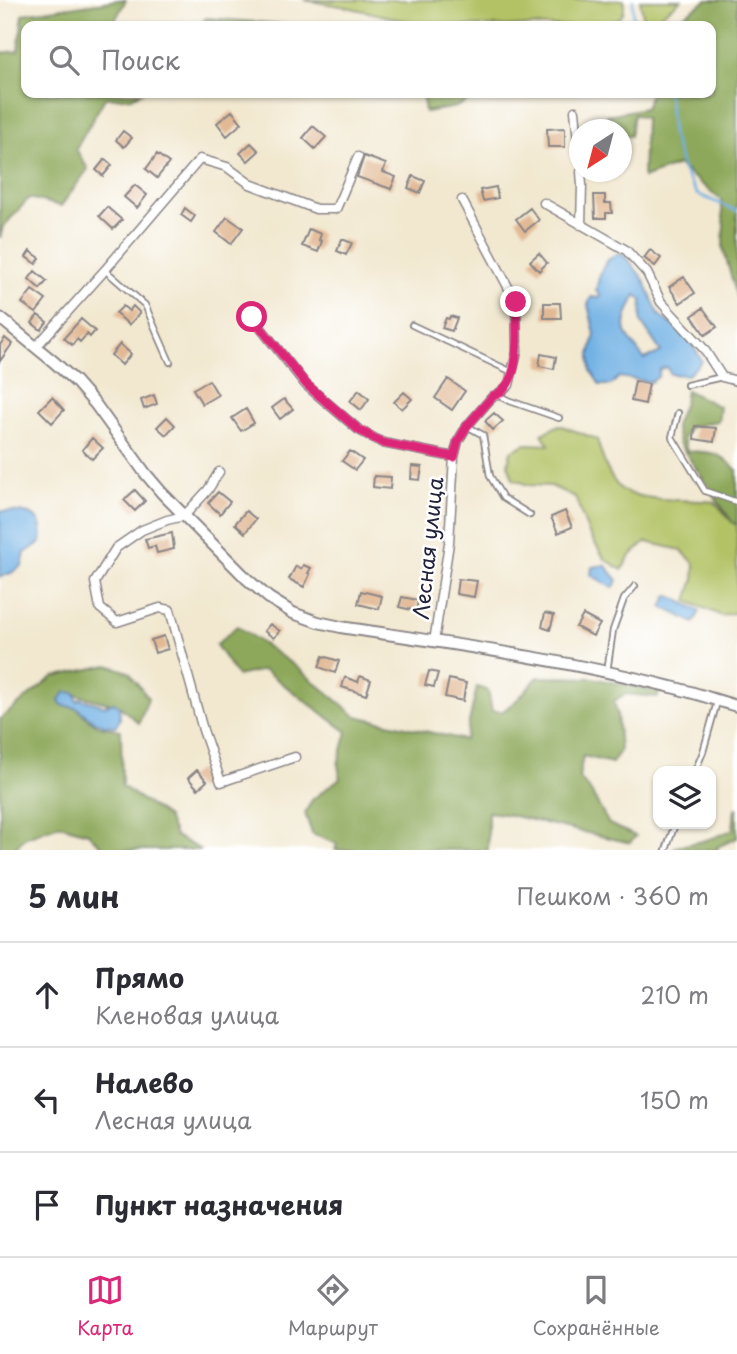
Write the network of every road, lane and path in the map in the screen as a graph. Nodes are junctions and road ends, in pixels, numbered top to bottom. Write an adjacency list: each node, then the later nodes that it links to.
1 (575, 111): 2 (street)
2 (576, 119)
3 (358, 157): 8 (street)
4 (582, 182): 7 (street)
5 (461, 200): 14 (street, Лесная улица)
6 (544, 203): 7 (street)
7 (581, 225): 15 (street)
8 (105, 270): 12 (street); 13 (lane)
9 (257, 310): 22 (street)
10 (0, 318): 12 (street)
11 (412, 325): 14 (lane)
12 (36, 346): 26 (street)
13 (170, 362)
14 (512, 372): 18 (street, Лесная улица)
15 (722, 377): 16 (street); 17 (lane)
16 (737, 381)
17 (687, 385)
18 (497, 395): 20 (lane); 21 (street, Лесная улица)
19 (678, 413): 24 (lane)
20 (559, 418)
21 (467, 426): 22 (street, Лесная улица); 25 (lane)
22 (454, 457): 28 (street, Лесная улица)
23 (219, 472): 26 (street)
24 (737, 502)
25 (530, 515)
26 (184, 516): 28 (street); 32 (street)
27 (635, 586): 29 (lane)
28 (434, 642): 29 (street)
29 (607, 673): 30 (street)
30 (717, 700): 31 (street); 33 (lane)
31 (737, 706)
32 (295, 757)
33 (697, 766)
34 (674, 829): 35 (lane)
35 (666, 850)

